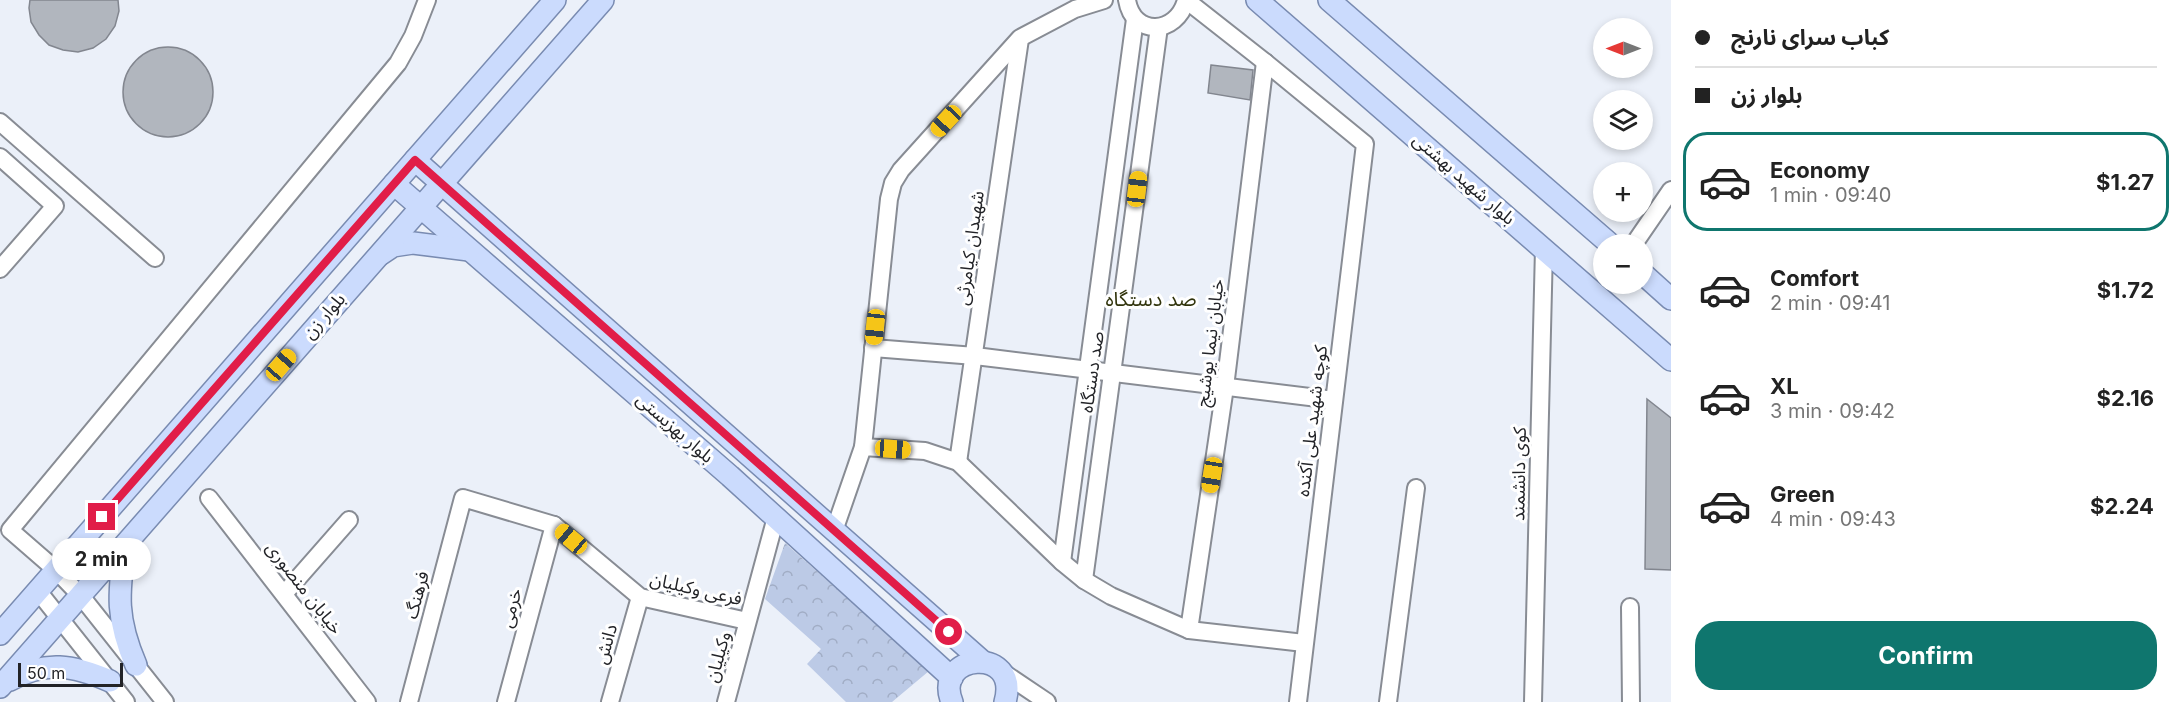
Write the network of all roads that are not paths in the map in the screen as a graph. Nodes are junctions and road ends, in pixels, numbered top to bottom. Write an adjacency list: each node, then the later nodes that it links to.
1 (427, 0): 52 (street)
2 (555, 0): 19 (main road, بلوار زن)
3 (603, 0): 20 (main road, بلوار زن)
4 (1104, 0): 14 (street)
5 (1126, 0): 11 (street)
6 (1186, 0): 13 (street); 16 (street)
7 (1257, 0): 15 (main road, بلوار شهید بهشتی)
8 (1276, 0): 15 (main road)
9 (1315, 0): 12 (main road)
10 (1329, 0): 12 (main road)
11 (1135, 19): 13 (street); 36 (street, صد دستگاه)
12 (1355, 23): 24 (main road)
13 (1159, 27): 37 (street, صد دستگاه)
14 (1020, 38): 33 (street); 34 (street, شهیدان کیامرثی)
15 (1325, 58): 26 (main road, بلوار شهید بهشتی)
16 (1265, 62): 38 (street, خیابان نیما یوشیج); 39 (street, کوچه شهید علی آکنده)
17 (0, 122): 28 (street)
18 (0, 157): 30 (street)
19 (415, 160): 20 (main road, بلوار بهزیستی); 21 (main road, بلوار زن)
20 (441, 183): 23 (main road, بلوار زن); 41 (main road, بلوار بهزیستی)
21 (394, 184): 23 (main road, بلوار بهزیستی); 52 (main road, بلوار زن)
22 (1671, 190): 25 (street)
23 (420, 207): 27 (main road, بلوار بهزیستی); 29 (main road, بلوار زن)
24 (1598, 234)
25 (1641, 234)
26 (1544, 248): 35 (main road, بلوار شهید بهشتی); 80 (street, کوی دانشمند)
27 (470, 250): 29 (main road); 43 (main road, بلوار بهزیستی)
28 (155, 258)
29 (375, 258): 50 (main road, بلوار زن)
30 (0, 269)
31 (1653, 283): 32 (main road)
32 (1671, 299)
33 (873, 348): 34 (street); 40 (street)
34 (975, 356): 36 (street); 42 (street, شهیدان کیامرثی)
35 (1671, 360)
36 (1088, 371): 37 (street); 51 (street, صد دستگاه)
37 (1112, 373): 38 (street); 53 (street, صد دستگاه)
38 (1224, 387): 39 (street); 61 (street, خیابان نیما یوشیج)
39 (1334, 400): 63 (street, کوچه شهید علی آکنده)
40 (863, 447): 42 (street); 49 (street)
41 (750, 457): 43 (main road); 49 (main road, بلوار بهزیستی)
42 (958, 462): 51 (street)
43 (730, 476): 46 (main road, بلوار بهزیستی)
44 (1416, 488): 79 (street)
45 (208, 498): 55 (street, خیابان منصوری)
46 (776, 517): 60 (street, وکیلیان); 68 (main road, بلوار بهزیستی)
47 (349, 520): 55 (street)
48 (554, 525): 57 (street, فرعی وکیلیان); 72 (street, فرهنگ); 73 (street, خرمی)
49 (834, 531): 65 (main road, بلوار بهزیستی)
50 (125, 545): 56 (main road, بلوار زن); 64 (main road)
51 (1062, 562): 53 (street)
52 (49, 563): 54 (main road, بلوار زن); 56 (street)
53 (1084, 580): 61 (street)
54 (38, 591): 59 (street); 62 (main road, بلوار زن)
55 (284, 594): 71 (street, خیابان منصوری)
56 (81, 596): 59 (main road, بلوار زن); 64 (street)
57 (640, 597): 60 (street, فرعی وکیلیان); 74 (street, دانش)
58 (1630, 607): 81 (street)
59 (62, 618): 66 (street); 67 (main road, بلوار زن)
60 (747, 621): 75 (street, وکیلیان)
61 (1189, 630): 63 (street)
62 (0, 634)
63 (1304, 643): 78 (street, کوچه شهید علی آکنده)
64 (136, 665): 70 (street)
65 (990, 665): 68 (main road); 76 (main road); 77 (street)
66 (110, 681): 67 (main road); 69 (street)
67 (2, 685)
68 (950, 695)
69 (126, 702)
70 (165, 702)
71 (367, 702)
72 (409, 702)
73 (506, 702)
74 (610, 702)
75 (726, 702)
76 (1005, 702)
77 (1047, 702)
78 (1298, 702)
79 (1388, 702)
80 (1533, 702)
81 (1631, 702)

